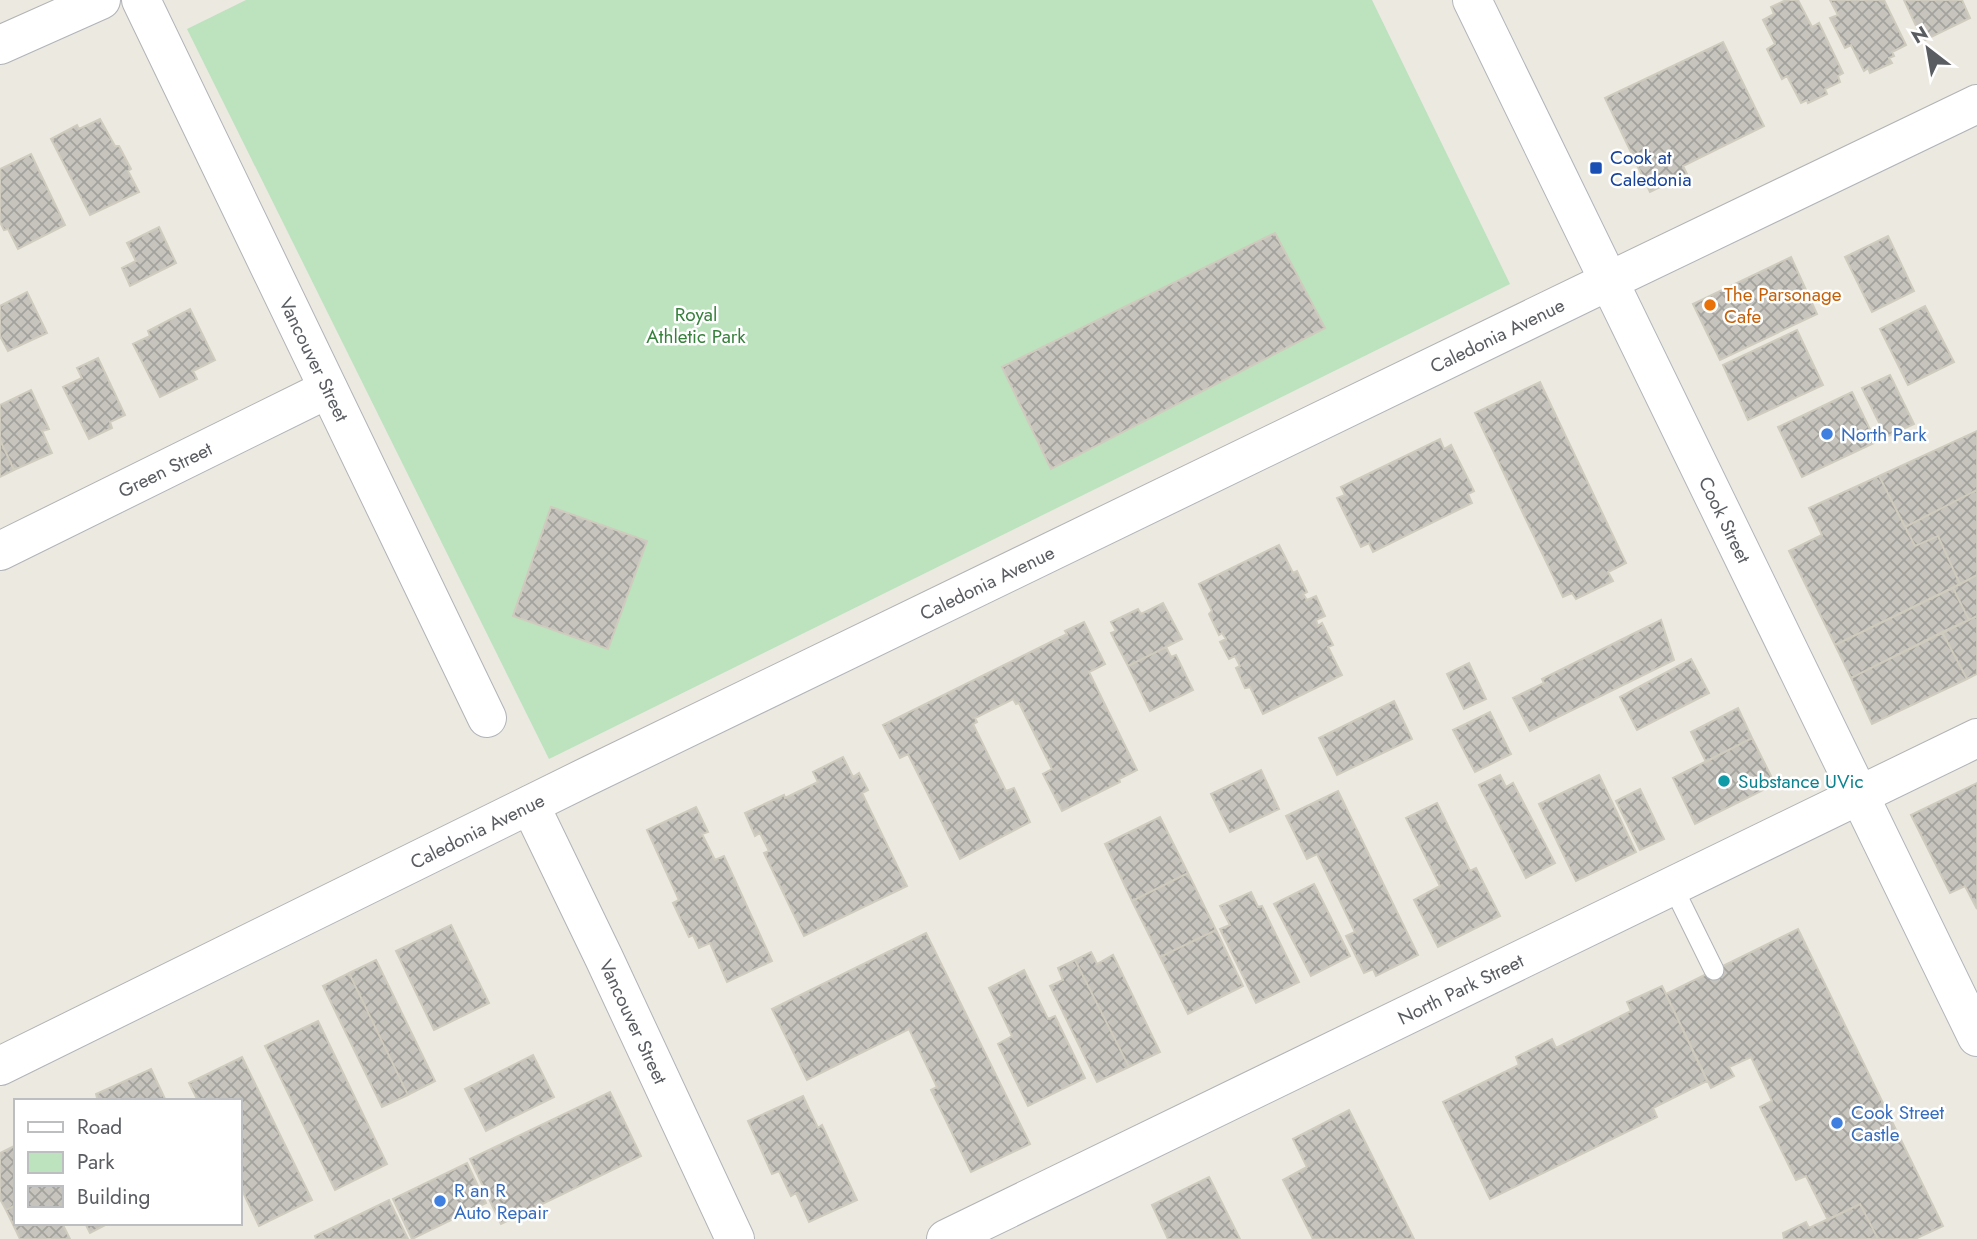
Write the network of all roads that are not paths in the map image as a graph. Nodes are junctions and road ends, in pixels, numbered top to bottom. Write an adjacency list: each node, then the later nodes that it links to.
1 (101, 0): 4 (street)
2 (141, 0): 7 (street, Vancouver Street)
3 (1472, 0): 6 (street, Cook Street)
4 (0, 45)
5 (1977, 104): 6 (street, Caledonia Avenue)
6 (1609, 281): 11 (street, Cook Street); 12 (street, Caledonia Avenue)
7 (328, 388): 8 (street, Green Street); 9 (street, Vancouver Street)
8 (0, 551)
9 (487, 718)
10 (1977, 738): 11 (street, North Park Street)
11 (1860, 797): 13 (street, North Park Street); 15 (street, Cook Street)
12 (530, 805): 16 (street, Caledonia Avenue); 17 (street, Vancouver Street)
13 (1673, 887): 14 (lane); 18 (street, North Park Street)
14 (1714, 970)
15 (1977, 1037)
16 (0, 1066)
17 (735, 1239)
18 (946, 1239)

